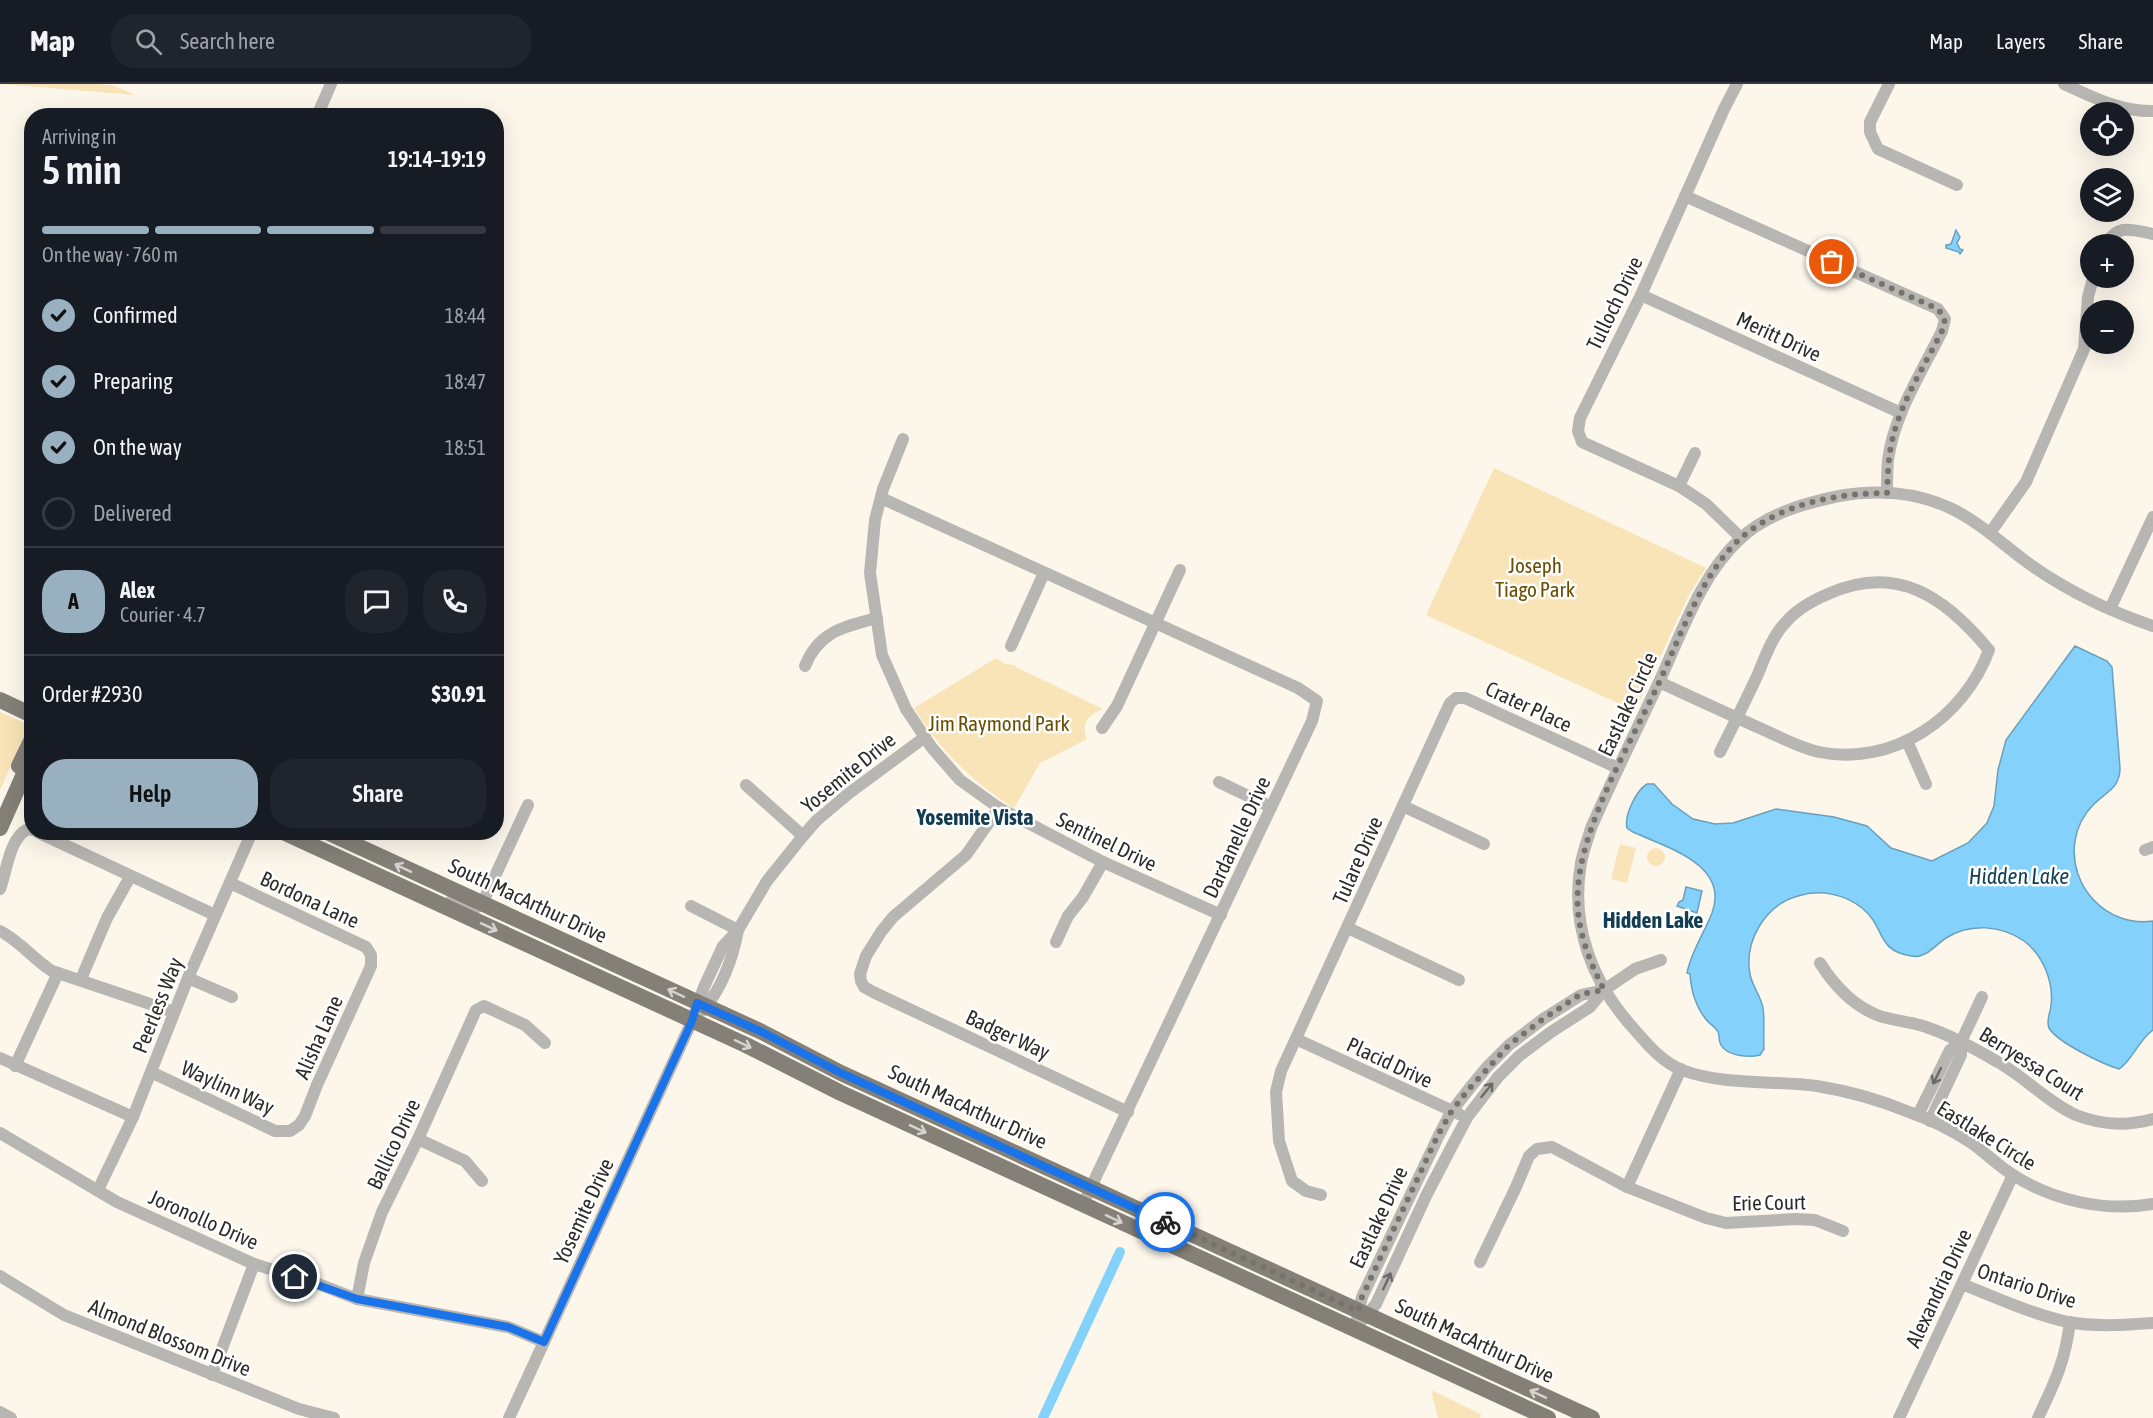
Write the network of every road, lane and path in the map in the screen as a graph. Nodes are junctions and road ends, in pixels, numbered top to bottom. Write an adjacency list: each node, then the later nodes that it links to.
1 (331, 84): 5 (street)
2 (1737, 84): 8 (street, Tulloch Drive)
3 (1889, 84): 7 (street)
4 (2064, 84): 6 (street)
5 (320, 108)
6 (2153, 111)
7 (1958, 185)
8 (1685, 196): 12 (street, Tulloch Drive); 13 (street)
9 (2112, 234): 10 (street)
10 (2153, 234)
11 (2090, 288): 20 (street)
12 (1641, 295): 13 (street, Meritt Drive); 16 (street, Tulloch Drive)
13 (1901, 413): 17 (street)
14 (903, 439): 18 (street, Sentinel Drive)
15 (1695, 453): 16 (street)
16 (1679, 486): 21 (street, Tulloch Drive)
17 (1887, 493): 20 (street, Eastlake Circle); 21 (street, Eastlake Circle)
18 (881, 498): 23 (street); 25 (street, Sentinel Drive)
19 (2153, 517): 24 (street)
20 (1990, 533): 24 (street, Eastlake Circle)
21 (1741, 538): 30 (street, Eastlake Circle)
22 (1180, 570): 26 (street)
23 (1044, 573): 26 (street); 28 (street)
24 (2110, 609): 27 (street, Eastlake Circle)
25 (877, 618): 29 (street); 38 (street, Sentinel Drive)
26 (1155, 623): 37 (street); 50 (street, Dardanelle Drive)
27 (2153, 626)
28 (1011, 646)
29 (805, 666)
30 (1659, 682): 36 (street); 42 (street, Eastlake Circle)
31 (0, 689): 34 (main road)
32 (1456, 698): 42 (street, Crater Place); 49 (street, Tulare Drive)
33 (0, 700): 35 (main road)
34 (24, 700)
35 (24, 711)
36 (1737, 718): 39 (street); 39 (street); 40 (street)
37 (1102, 728)
38 (925, 737): 51 (street, Sentinel Drive); 55 (street, Yosemite Drive)
39 (1907, 741): 45 (street)
40 (1720, 752)
41 (24, 756): 52 (main road)
42 (1618, 768): 82 (street, Eastlake Circle)
43 (24, 774): 53 (main road)
44 (1219, 782): 50 (street)
45 (1926, 784)
46 (746, 785): 55 (street)
47 (24, 790): 60 (main road)
48 (528, 805): 67 (street)
49 (1403, 806): 61 (street); 71 (street, Tulare Drive)
50 (1271, 807): 70 (street, Dardanelle Drive)
51 (999, 808): 62 (street, Sentinel Drive); 95 (street, Badger Way)
52 (0, 809)
53 (0, 828)
54 (24, 831): 66 (street)
55 (803, 836): 72 (street, Yosemite Drive)
56 (54, 840): 63 (street)
57 (249, 840): 64 (street, Peerless Way)
58 (300, 840): 65 (main road, South MacArthur Drive)
59 (344, 840): 67 (main road, South MacArthur Drive, one-way to 59)
60 (0, 842)
61 (1484, 844)
62 (1103, 862): 70 (street, Sentinel Drive); 74 (street)
63 (130, 877): 69 (street); 80 (street)
64 (230, 883): 69 (street, Peerless Way); 75 (street, Bordona Lane)
65 (401, 886): 67 (street); 87 (main road, South MacArthur Drive, one-way to 87)
66 (0, 889)
67 (482, 904): 85 (main road, South MacArthur Drive, one-way to 67)
68 (691, 906): 72 (street)
69 (215, 915): 79 (street, Peerless Way)
70 (1221, 915): 95 (street, Dardanelle Drive)
71 (1348, 928): 81 (street); 88 (street, Tulare Drive)
72 (738, 930): 85 (street, Yosemite Drive)
73 (0, 931): 78 (street)
74 (1056, 942)
75 (371, 954): 102 (street, Alisha Lane)
76 (1661, 960): 82 (street, Eastlake Drive)
77 (1820, 963): 89 (street, Berryessa Court)
78 (58, 973): 80 (street); 92 (street)
79 (188, 978): 83 (street); 86 (street, Peerless Way)
80 (81, 979): 86 (street)
81 (1459, 980)
82 (1604, 990): 93 (street, Eastlake Circle); 96 (street, Eastlake Drive); 98 (street, Eastlake Drive, one-way to 82)
83 (232, 997)
84 (1982, 997): 89 (street)
85 (702, 1005): 87 (street, Yosemite Drive); 107 (main road, South MacArthur Drive)
86 (174, 1012): 94 (street, Peerless Way)
87 (692, 1021): 111 (main road, South MacArthur Drive, one-way to 111); 123 (street, Yosemite Drive)
88 (1296, 1039): 96 (street, Placid Drive); 110 (street, Tulare Drive)
89 (1960, 1042): 97 (street, one-way to 97); 100 (street, Berryessa Court); 101 (street)
90 (545, 1043): 104 (street, Ballico Drive)
91 (0, 1058): 92 (street)
92 (15, 1066): 99 (street)
93 (1681, 1069): 97 (street, Eastlake Circle); 108 (street)
94 (151, 1072): 99 (street, Peerless Way); 102 (street, Waylinn Way)
95 (1128, 1112): 107 (street, Dardanelle Drive)
96 (1451, 1112): 98 (street, Placid Drive); 119 (street, Eastlake Drive)
97 (1918, 1115): 101 (street, Eastlake Circle)
98 (1468, 1116): 119 (street, Eastlake Drive, one-way to 98)
99 (133, 1117): 109 (street, Peerless Way)
100 (2153, 1119)
101 (1930, 1121): 105 (street, Eastlake Circle)
102 (290, 1131)
103 (0, 1133): 109 (street, Joronollo Drive)
104 (418, 1138): 106 (street); 118 (street, Ballico Drive)
105 (2013, 1175): 112 (street, Eastlake Circle); 117 (street, Alexandria Drive)
106 (482, 1181)
107 (1091, 1188): 111 (street, Dardanelle Drive); 119 (main road, South MacArthur Drive)
108 (1627, 1188): 113 (street, Erie Court); 114 (street, Erie Court)
109 (98, 1190): 115 (street, Joronollo Drive)
110 (1321, 1195)
111 (1083, 1204): 122 (main road, South MacArthur Drive, one-way to 122)
112 (2153, 1204)
113 (1843, 1231)
114 (1480, 1262)
115 (254, 1264): 118 (street, Joronollo Drive); 124 (street)
116 (0, 1276): 124 (street, Almond Blossom Drive)
117 (1962, 1284): 120 (street, Ontario Drive); 131 (street, Alexandria Drive)
118 (357, 1299): 123 (street, Joronollo Drive)
119 (1363, 1313): 122 (street, Eastlake Drive); 130 (main road, South MacArthur Drive, one-way to 119)
120 (2070, 1322): 121 (street, Ontario Drive); 132 (street)
121 (2153, 1323)
122 (1355, 1329): 129 (main road, South MacArthur Drive)
123 (544, 1342): 128 (street, Yosemite Drive)
124 (212, 1375): 127 (street, Almond Blossom Drive)
125 (0, 1412): 126 (street)
126 (12, 1418)
127 (334, 1418)
128 (509, 1418)
129 (1548, 1418)
130 (1592, 1418)
131 (1899, 1418)
132 (2038, 1418)

